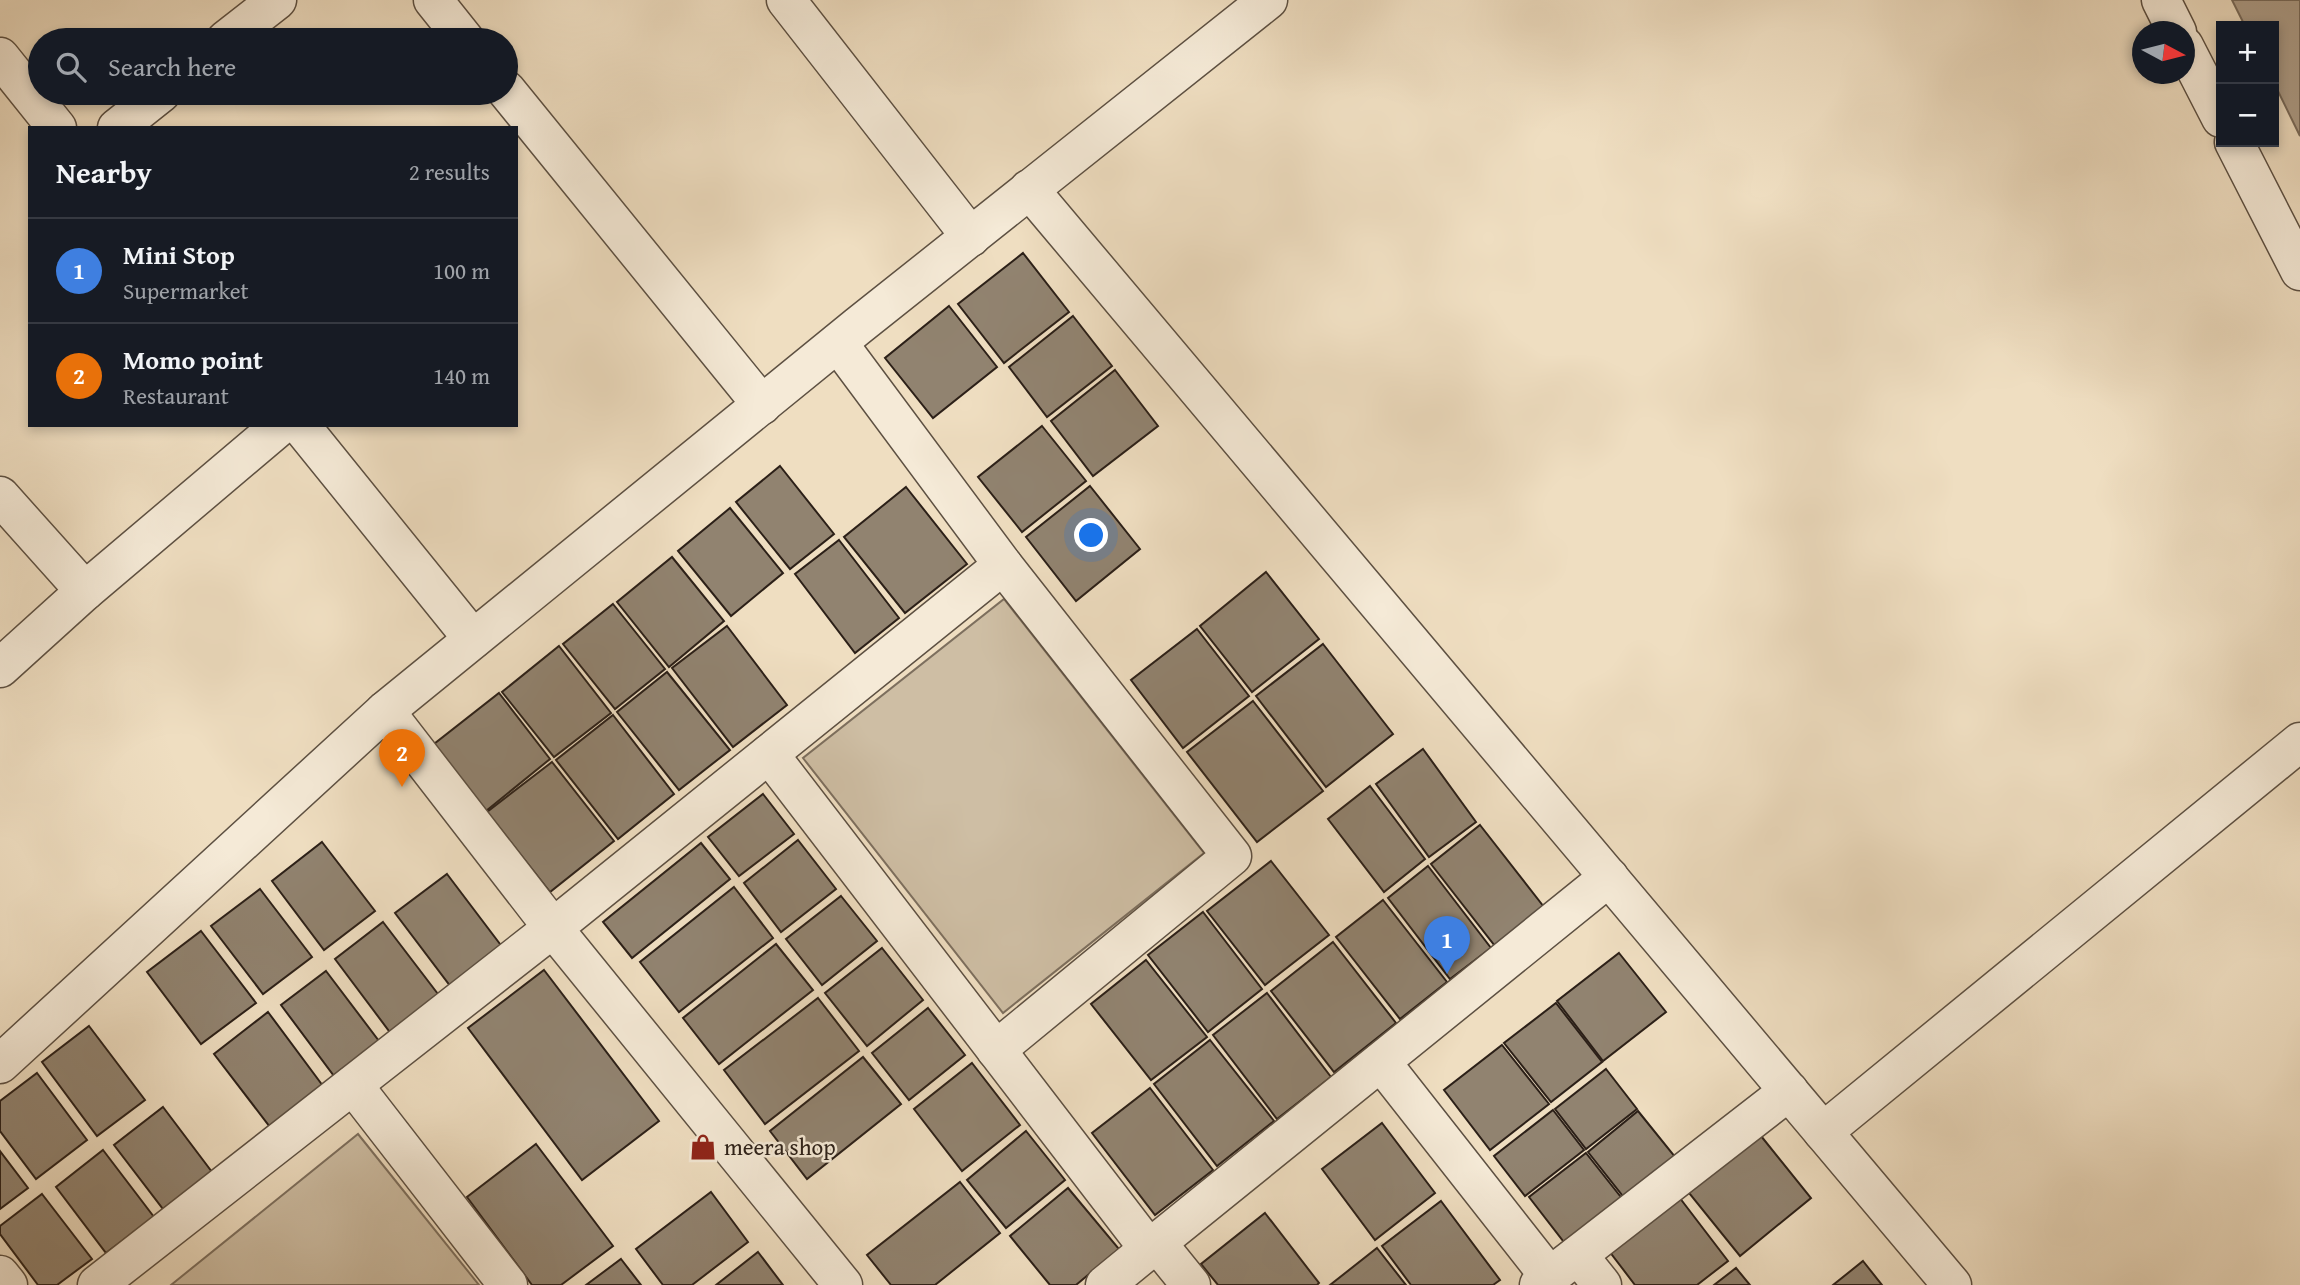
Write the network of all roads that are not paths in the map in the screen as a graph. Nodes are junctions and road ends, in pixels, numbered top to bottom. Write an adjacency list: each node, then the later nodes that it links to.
1 (277, 0): 7 (street)
2 (433, 0): 8 (street)
3 (1268, 0): 19 (street)
4 (2161, 0): 6 (street)
5 (796, 3): 20 (street)
6 (2172, 21)
7 (241, 28)
8 (455, 28)
9 (0, 57): 11 (street)
10 (2195, 66): 14 (street)
11 (28, 92)
12 (39, 105): 16 (street)
13 (146, 105): 17 (street)
14 (2216, 108)
15 (508, 109): 23 (street)
16 (55, 126)
17 (120, 126)
18 (2237, 147): 21 (street)
19 (1030, 189): 20 (street); 34 (street)
20 (971, 237): 22 (street)
21 (2300, 271)
22 (838, 343): 23 (street); 27 (street)
23 (762, 405): 29 (street)
24 (279, 427): 28 (street)
25 (302, 427): 29 (street)
26 (0, 496): 28 (street)
27 (1003, 565): 33 (street); 36 (street)
28 (85, 591): 30 (street)
29 (473, 639): 31 (street)
30 (0, 668)
31 (385, 711): 35 (street); 38 (street)
32 (2300, 743): 41 (street)
33 (769, 754): 35 (street); 36 (street)
34 (1609, 877): 37 (street); 40 (street)
35 (553, 928): 39 (street); 48 (street)
36 (996, 1050): 42 (street)
37 (1381, 1062): 42 (street); 43 (street)
38 (0, 1064)
39 (353, 1085): 46 (street); 47 (street)
40 (1789, 1091): 41 (street); 43 (street)
41 (1823, 1132): 52 (street)
42 (1153, 1246): 49 (street); 50 (street)
43 (1556, 1272): 51 (street)
44 (0, 1275): 45 (street)
45 (8, 1285)
46 (97, 1285)
47 (508, 1285)
48 (842, 1285)
49 (1105, 1285)
50 (1191, 1285)
51 (1602, 1285)
52 (1952, 1285)

